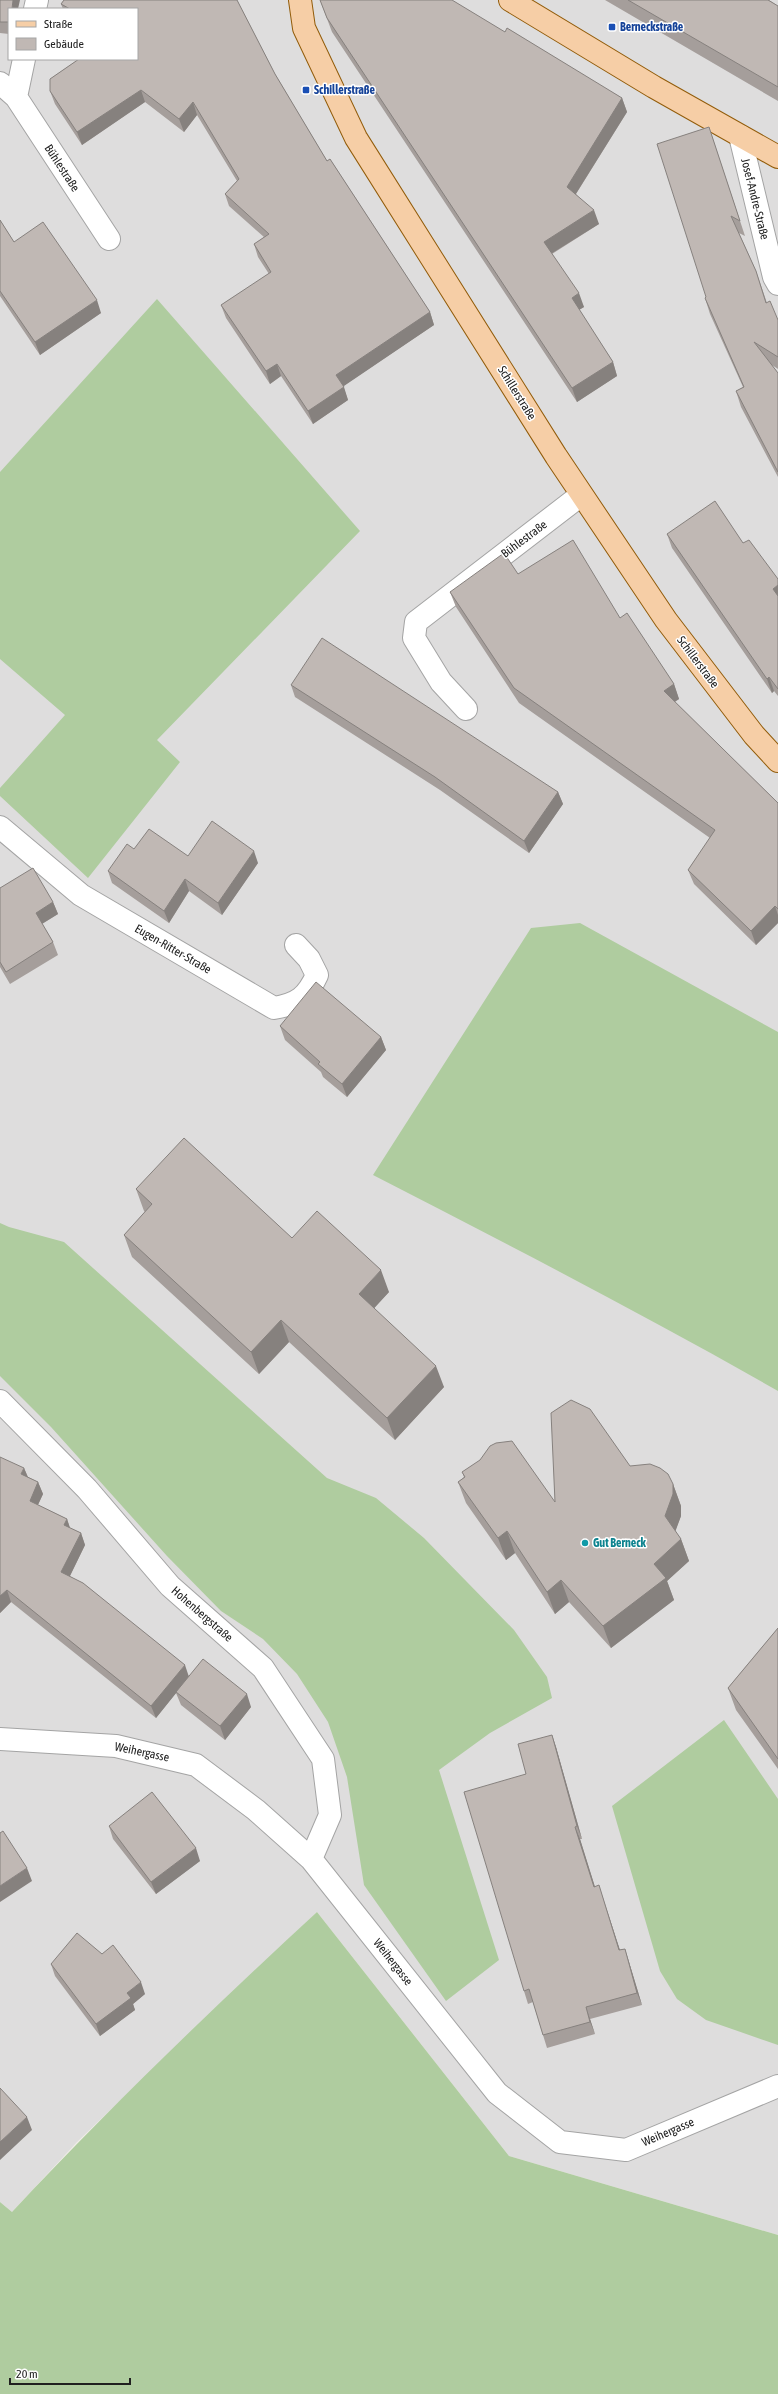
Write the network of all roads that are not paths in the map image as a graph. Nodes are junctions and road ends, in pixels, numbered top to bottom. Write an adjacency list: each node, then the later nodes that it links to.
1 (300, 0): 9 (main road, Schillerstraße)
2 (510, 0): 5 (main road)
3 (23, 60): 4 (street, Bühlestraße)
4 (8, 90): 7 (street, Bühlestraße)
5 (740, 136): 6 (main road); 8 (street, Josef-Andre-Straße)
6 (778, 157)
7 (109, 239)
8 (778, 284)
9 (581, 495): 10 (street, Bühlestraße); 11 (main road, Schillerstraße)
10 (466, 709)
11 (778, 761)
12 (0, 827): 13 (street, Eugen-Ritter-Straße)
13 (296, 945)
14 (0, 1402): 16 (street, Hohenbergstraße)
15 (0, 1739): 16 (street, Weihergasse)
16 (311, 1859): 17 (street, Weihergasse)
17 (778, 2086)

